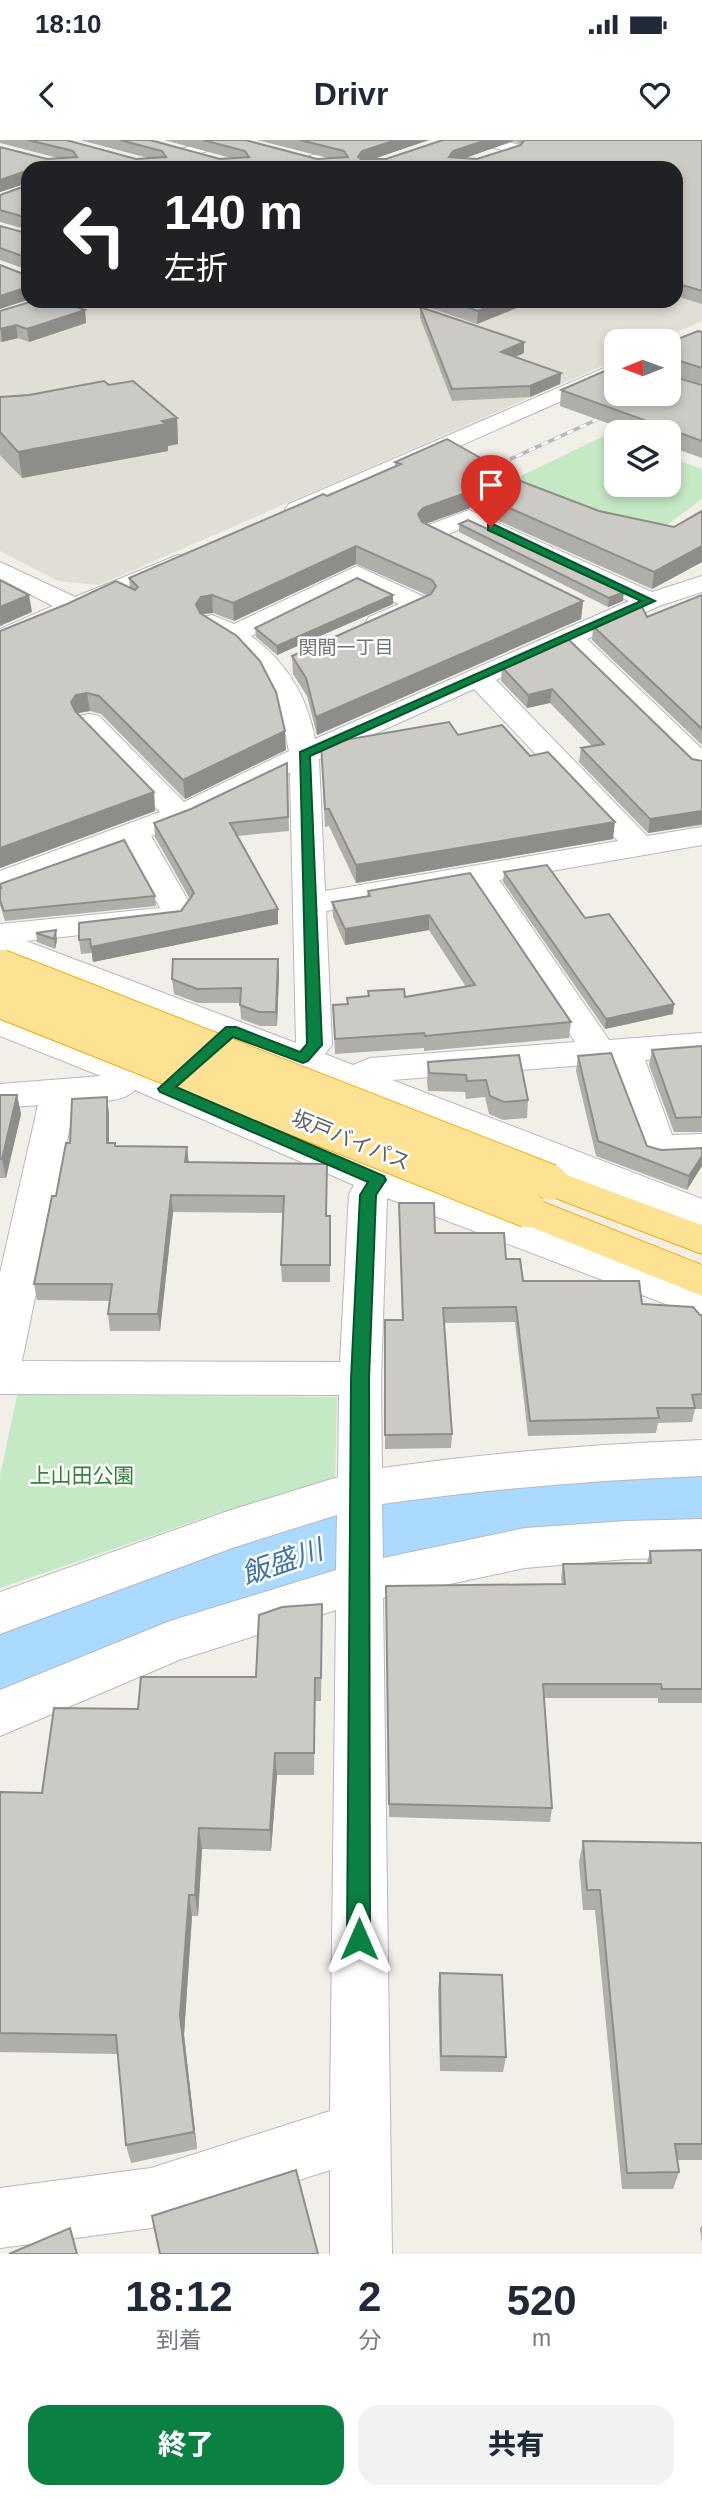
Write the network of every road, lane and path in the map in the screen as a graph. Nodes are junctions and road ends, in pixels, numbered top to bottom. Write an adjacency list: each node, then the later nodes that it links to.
1 (374, 140): 11 (street)
2 (481, 140): 7 (street)
3 (233, 141): 5 (street)
4 (149, 143): 5 (street)
5 (186, 153): 8 (street); 10 (street)
6 (118, 158): 9 (street)
7 (492, 158)
8 (212, 160)
9 (127, 161)
10 (163, 161)
11 (311, 161)
12 (604, 374): 13 (street)
13 (272, 520)
14 (455, 544): 18 (street)
15 (195, 554): 19 (street)
16 (0, 569): 19 (street)
17 (702, 583): 18 (street)
18 (658, 597): 20 (street); 22 (street)
19 (74, 607): 23 (street)
20 (702, 611)
21 (359, 632): 26 (street)
22 (570, 636): 24 (street); 27 (street)
23 (0, 639)
24 (479, 678): 26 (street); 31 (street)
25 (89, 722): 28 (street)
26 (304, 755): 28 (street); 34 (street)
27 (702, 765)
28 (180, 815): 29 (street)
29 (134, 833): 33 (street); 35 (street)
30 (702, 836): 31 (street)
31 (640, 847): 32 (street)
32 (480, 876): 34 (street); 42 (street)
33 (0, 882)
34 (308, 904): 43 (street)
35 (0, 934)
36 (0, 943): 40 (street)
37 (0, 967): 51 (highway, 坂戸バイパス, bridge)
38 (0, 1000): 51 (highway, 坂戸バイパス, bridge)
39 (0, 1023): 44 (street)
40 (231, 1031): 43 (street); 46 (street)
41 (702, 1044): 42 (street)
42 (611, 1052): 45 (street); 49 (street)
43 (303, 1058): 45 (street)
44 (130, 1074): 46 (street); 47 (street)
45 (358, 1080): 52 (street)
46 (166, 1089): 50 (street)
47 (59, 1090): 48 (street); 56 (street)
48 (0, 1096)
49 (702, 1147)
50 (378, 1180): 55 (street); 58 (street)
51 (539, 1196): 53 (highway, 坂戸バイパス); 54 (highway, 坂戸バイパス)
52 (702, 1213)
53 (702, 1240)
54 (702, 1281)
55 (702, 1299)
56 (0, 1367)
57 (0, 1377): 58 (street)
58 (360, 1379): 60 (street)
59 (702, 1458): 60 (street)
60 (359, 1496): 62 (street); 63 (street)
61 (702, 1538): 62 (street)
62 (359, 1574): 64 (street); 65 (street)
63 (0, 1613)
64 (0, 1713)
65 (359, 2131): 66 (street); 67 (street)
66 (0, 2218)
67 (361, 2254)

